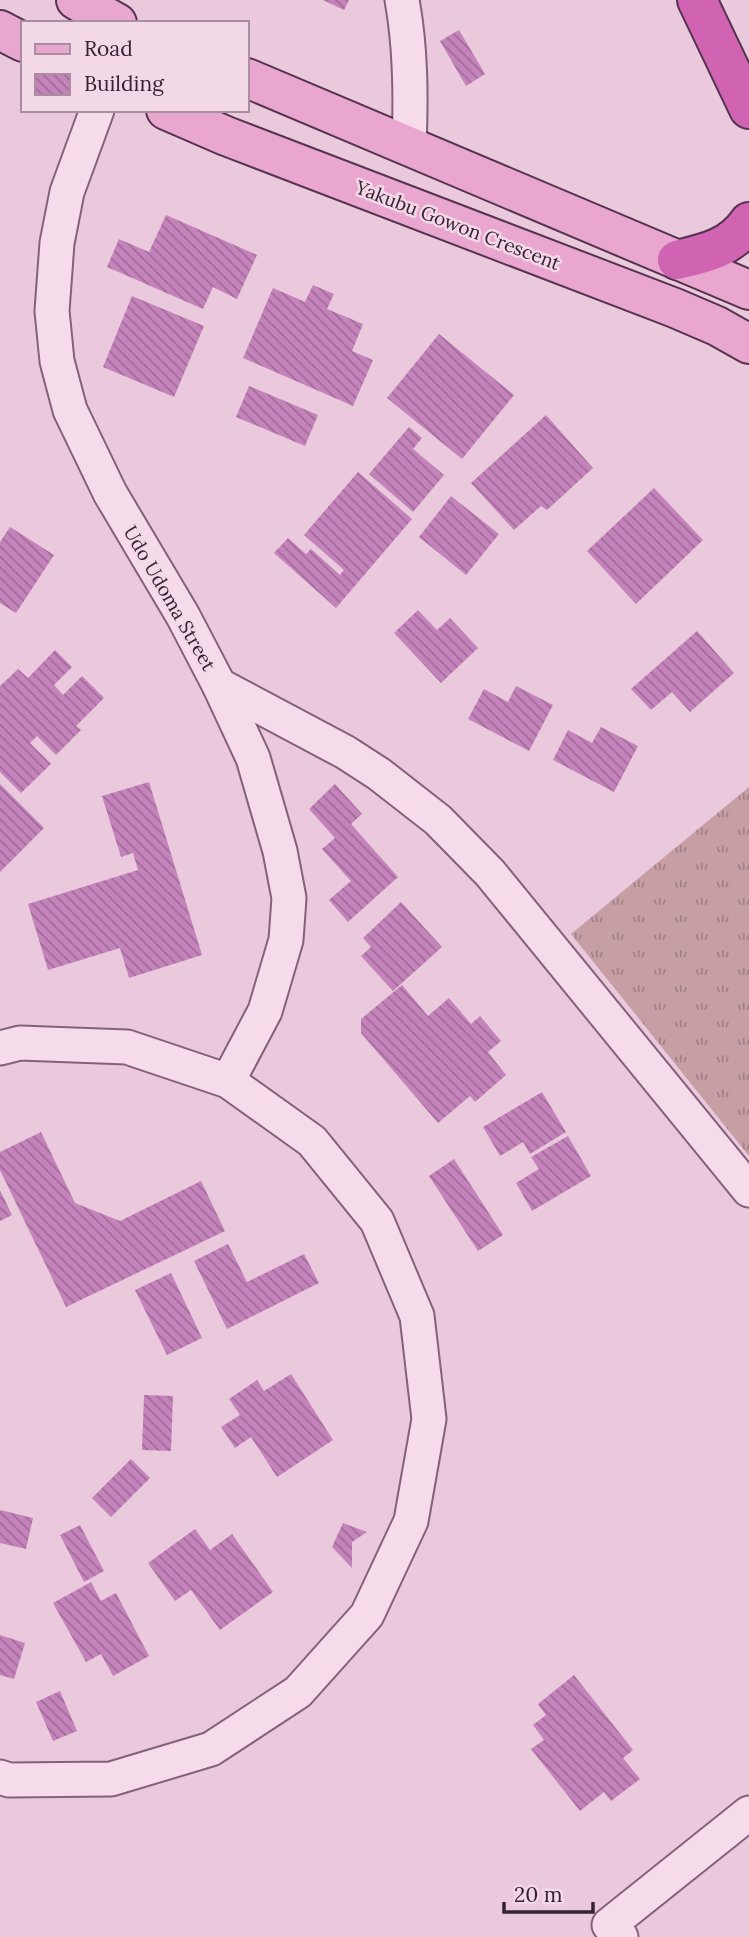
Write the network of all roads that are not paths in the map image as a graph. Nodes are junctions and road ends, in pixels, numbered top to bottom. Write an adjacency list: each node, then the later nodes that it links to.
1 (76, 0): 4 (main road)
2 (402, 0): 11 (street)
3 (697, 0): 8 (highway)
4 (113, 21)
5 (0, 30): 6 (main road)
6 (21, 41)
7 (248, 78): 11 (main road)
8 (749, 109)
9 (96, 112): 16 (street, Udo Udoma Street)
10 (171, 112): 15 (main road, Yakubu Gowon Crescent)
11 (408, 147): 13 (main road)
12 (749, 222): 13 (highway)
13 (677, 260): 14 (main road)
14 (749, 290)
15 (749, 344)
16 (219, 685): 18 (street, Udo Udoma Street); 19 (street)
17 (0, 1048): 18 (street)
18 (228, 1081): 20 (street)
19 (749, 1190)
20 (0, 1777)
21 (749, 1812): 22 (street)
22 (621, 1937)

